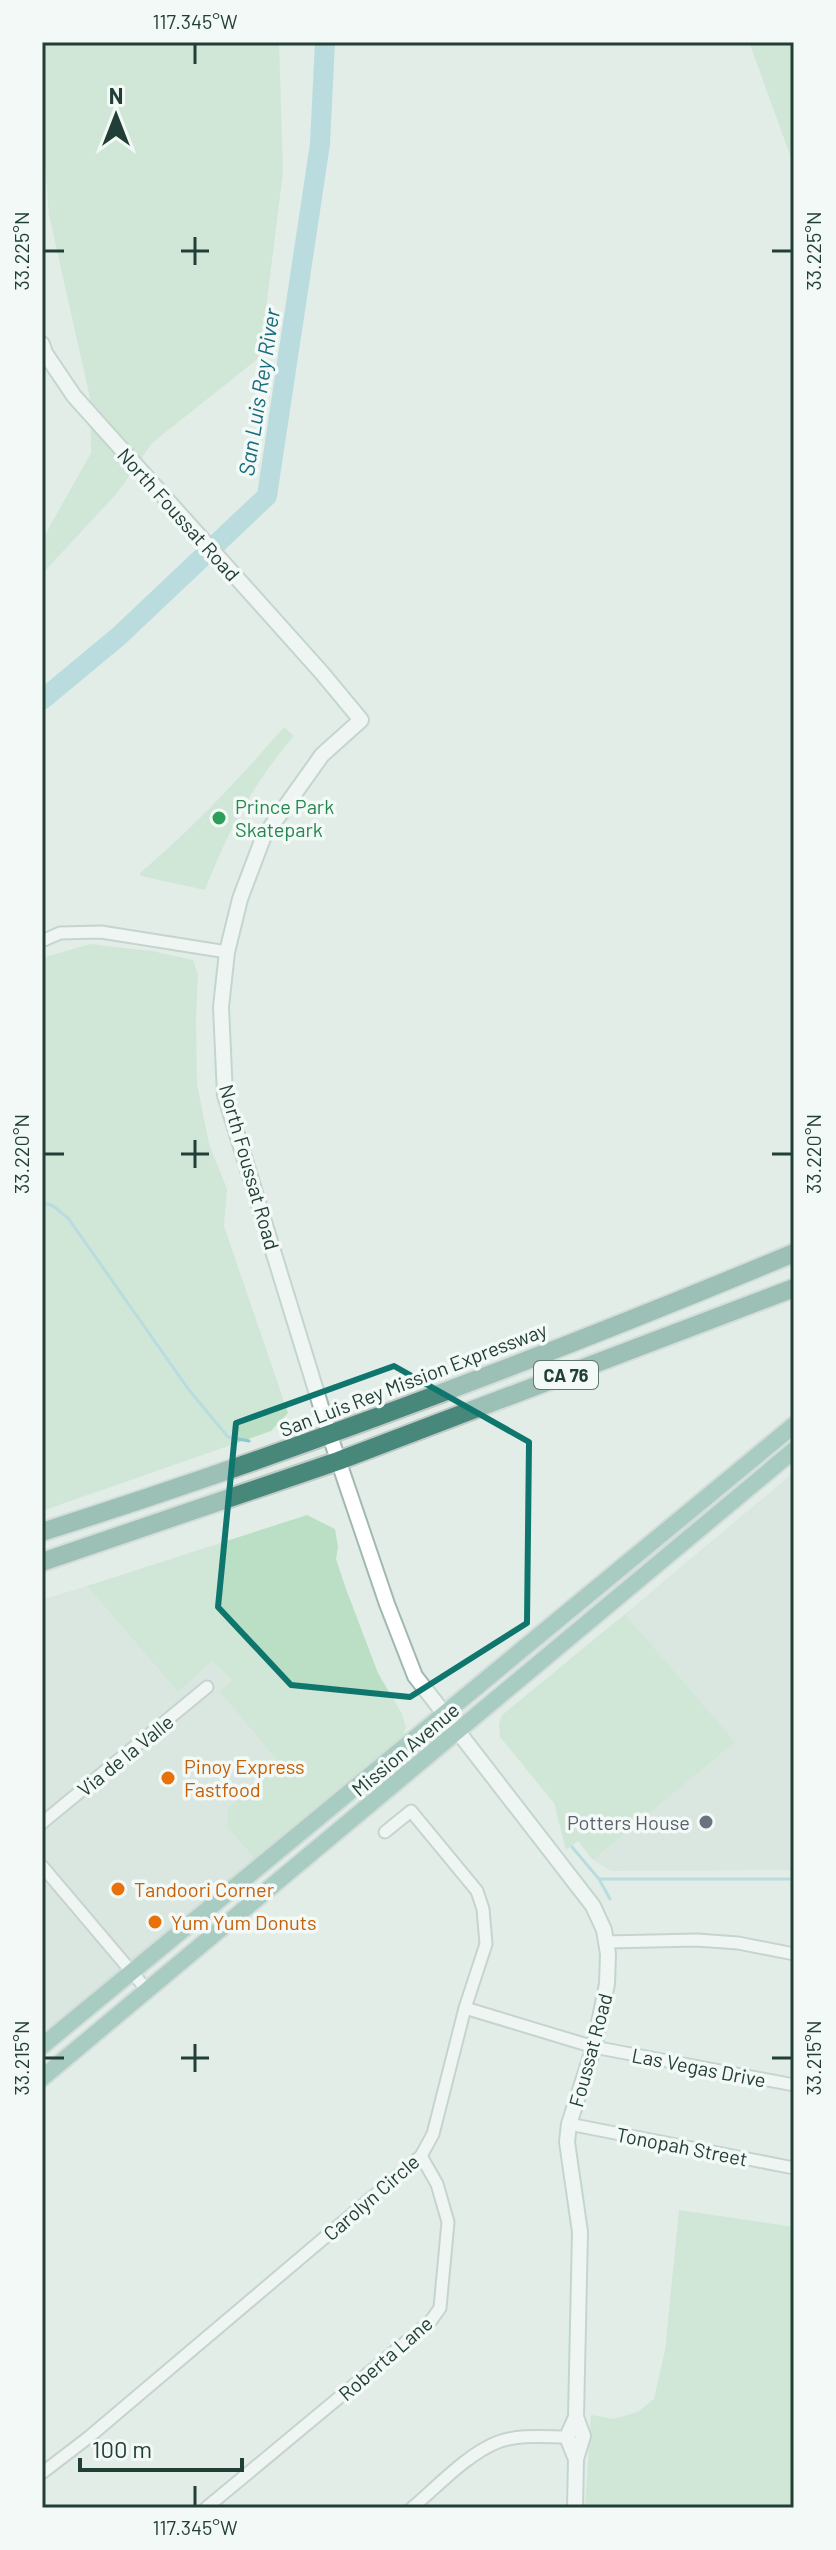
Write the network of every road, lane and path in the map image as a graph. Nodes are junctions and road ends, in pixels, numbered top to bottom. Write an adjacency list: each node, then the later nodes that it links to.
1 (42, 344): 3 (main road, North Foussat Road)
2 (42, 941): 3 (street)
3 (227, 952): 7 (main road, North Foussat Road)
4 (794, 1253): 7 (highway, San Luis Rey Mission Expressway / CA 76)
5 (794, 1288): 10 (highway, CA 76)
6 (794, 1425): 8 (main road, Mission Avenue)
7 (330, 1436): 10 (main road, North Foussat Road); 11 (highway, San Luis Rey Mission Expressway / CA 76)
8 (778, 1439): 9 (street); 14 (main road, Mission Avenue)
9 (793, 1455): 15 (main road, Mission Avenue)
10 (338, 1461): 12 (highway, CA 76); 14 (main road, North Foussat Road)
11 (42, 1532)
12 (42, 1562)
13 (207, 1687): 16 (street, Via de la Valle)
14 (444, 1713): 15 (main road, North Foussat Road); 21 (main road, Mission Avenue)
15 (458, 1730): 19 (main road, Foussat Road); 22 (main road, Mission Avenue)
16 (42, 1823)
17 (385, 1832): 23 (street, Carolyn Circle)
18 (42, 1866): 21 (street)
19 (606, 1942): 20 (street); 25 (main road, Foussat Road)
20 (794, 1954)
21 (133, 1973): 22 (street); 24 (main road, Mission Avenue)
22 (147, 1990): 26 (main road, Mission Avenue)
23 (465, 2008): 25 (street, Las Vegas Drive); 29 (street, Carolyn Circle)
24 (42, 2046)
25 (594, 2047): 27 (street, Las Vegas Drive); 28 (main road, Foussat Road)
26 (42, 2078)
27 (794, 2085)
28 (569, 2124): 30 (street, Tonopah Street); 31 (main road, Foussat Road)
29 (421, 2156): 34 (street, Carolyn Circle); 35 (street, Roberta Lane)
30 (794, 2168)
31 (576, 2417): 32 (main road, Foussat Road); 33 (main road, Foussat Road)
32 (567, 2437): 33 (main road, Foussat Road); 36 (street)
33 (576, 2459): 37 (main road, Foussat Road)
34 (42, 2473)
35 (206, 2508)
36 (412, 2508)
37 (575, 2508)

